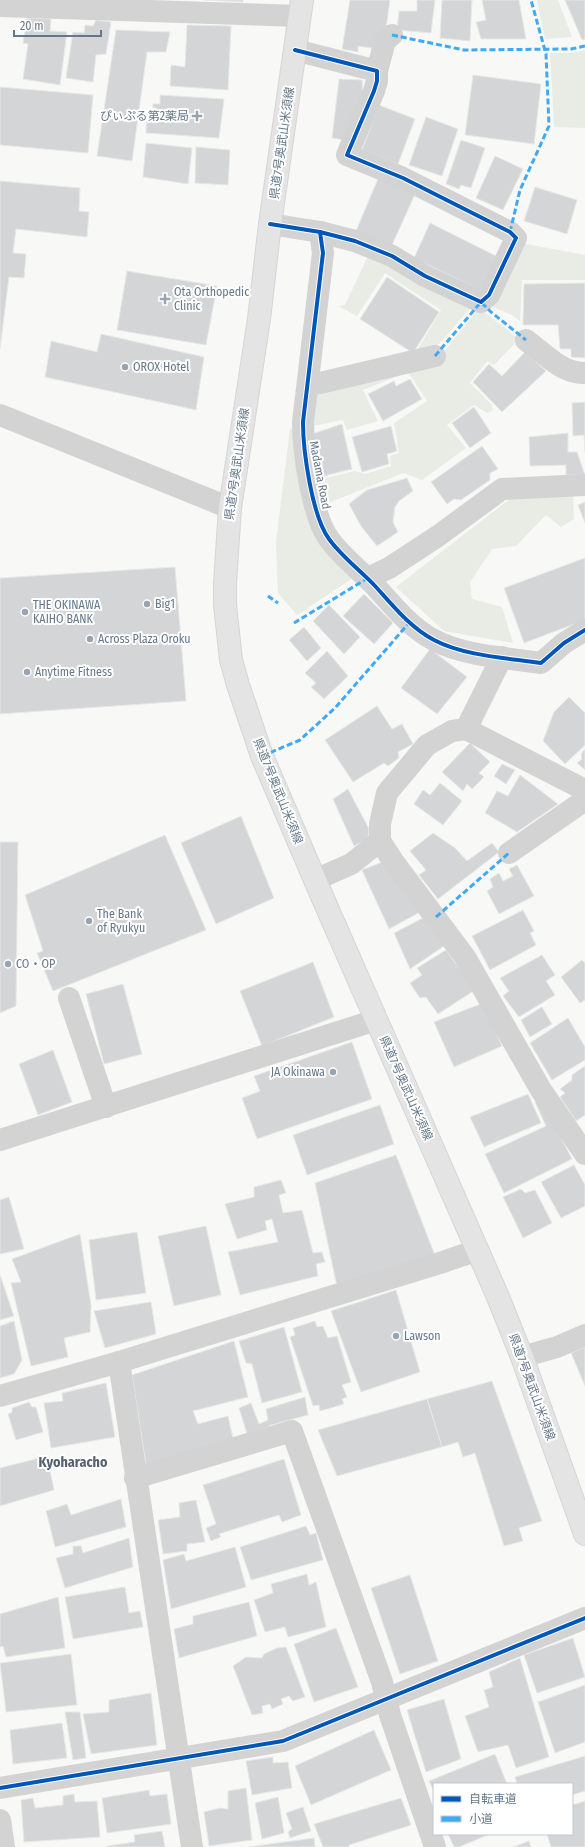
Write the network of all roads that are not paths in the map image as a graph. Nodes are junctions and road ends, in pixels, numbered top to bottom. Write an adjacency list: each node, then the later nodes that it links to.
1 (0, 6): 2 (street)
2 (301, 8): 4 (main road, 県道7号奥武山米須線)
3 (392, 35): 5 (street)
4 (295, 50): 5 (street); 6 (main road, 県道7号奥武山米須線)
5 (377, 71): 7 (street)
6 (270, 224): 7 (street); 14 (main road, 県道7号奥武山米須線)
7 (320, 232): 11 (street, Madama Road)
8 (526, 340): 10 (street)
9 (435, 356): 11 (street)
10 (585, 373)
11 (308, 384): 15 (street, Madama Road)
12 (0, 414): 14 (street)
13 (585, 485): 15 (street)
14 (230, 508): 23 (main road, 県道7号奥武山米須線)
15 (368, 578): 17 (street, Madama Road)
16 (585, 630): 17 (street, Madama Road)
17 (502, 657): 18 (street)
18 (466, 729): 19 (street); 21 (street)
19 (585, 790)
20 (585, 800): 22 (street)
21 (380, 841): 23 (street); 28 (street)
22 (509, 853)
23 (315, 880): 25 (main road, 県道7号奥武山米須線)
24 (69, 998): 26 (street)
25 (376, 1020): 26 (street); 29 (main road, 県道7号奥武山米須線)
26 (106, 1107): 27 (street)
27 (0, 1140)
28 (585, 1154)
29 (478, 1250): 31 (main road, 県道7号奥武山米須線); 32 (street)
30 (585, 1335): 31 (street)
31 (522, 1357): 35 (main road, 県道7号奥武山米須線)
32 (119, 1362): 33 (street); 34 (street)
33 (0, 1396)
34 (135, 1478): 37 (street); 38 (street)
35 (583, 1521)
36 (585, 1618): 37 (street)
37 (386, 1698): 38 (street); 43 (street)
38 (178, 1759): 39 (street); 42 (street)
39 (0, 1788)
40 (0, 1820): 41 (street)
41 (4, 1847)
42 (192, 1847)
43 (435, 1847)

